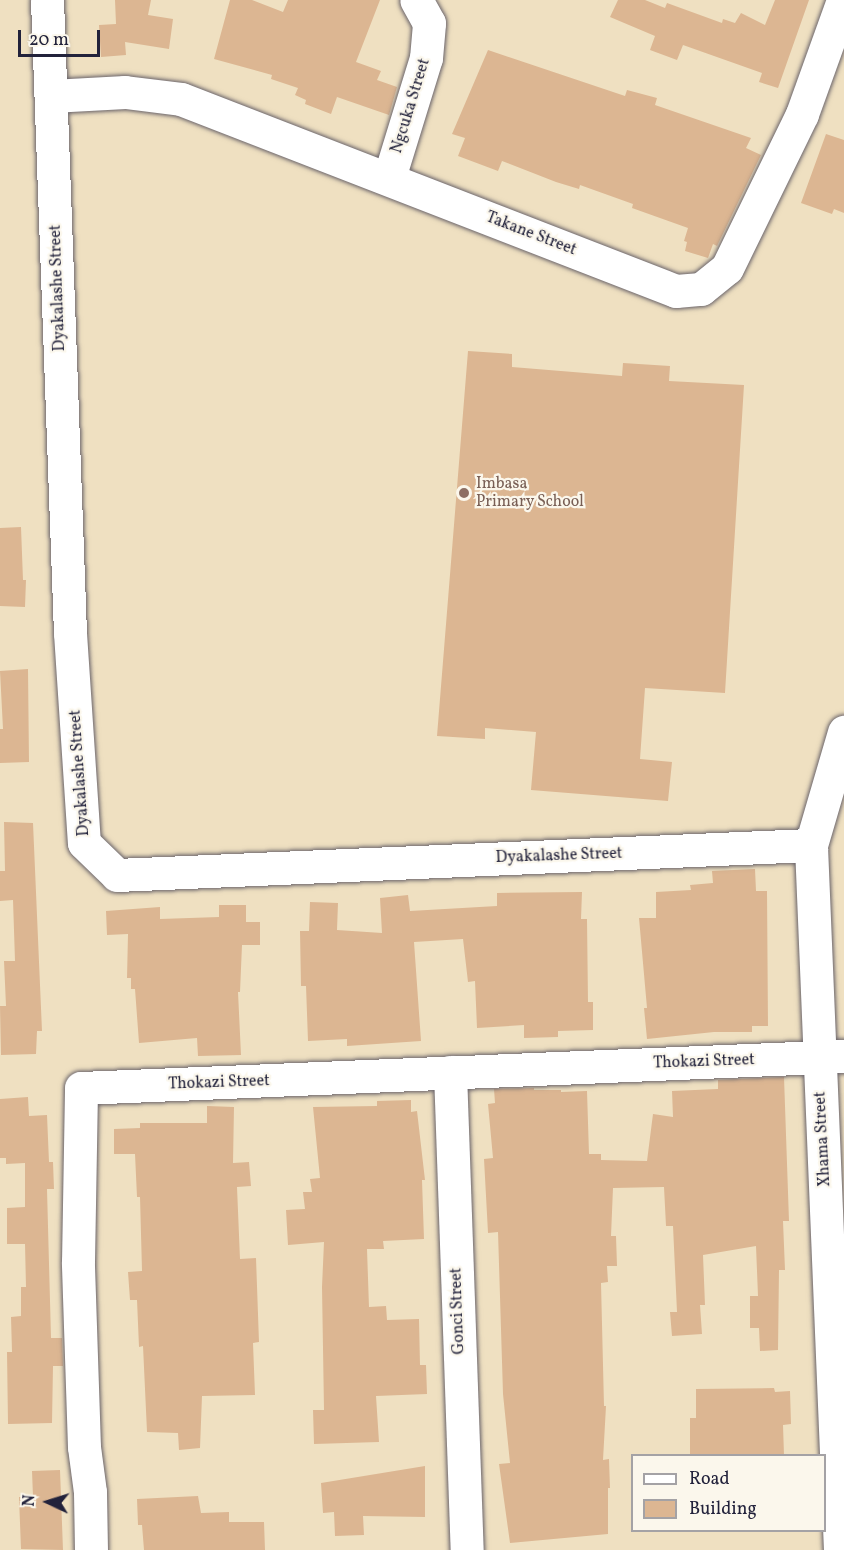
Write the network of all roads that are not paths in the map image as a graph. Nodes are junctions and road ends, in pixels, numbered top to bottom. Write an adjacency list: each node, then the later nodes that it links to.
1 (47, 0): 4 (street, Dyakalashe Street)
2 (416, 0): 5 (street, Ngcuka Street)
3 (843, 0): 5 (street, Takane Street)
4 (51, 96): 5 (street, Takane Street); 7 (street, Dyakalashe Street)
5 (389, 178)
6 (844, 732): 7 (street, Xhama Street)
7 (811, 845): 8 (street, Xhama Street)
8 (831, 1057): 9 (street, Thokazi Street); 10 (street, Xhama Street)
9 (450, 1072): 11 (street, Thokazi Street); 12 (street, Gonci Street)
10 (839, 1409): 13 (street, Xhama Street)
11 (91, 1550)
12 (467, 1550)
13 (840, 1550)

